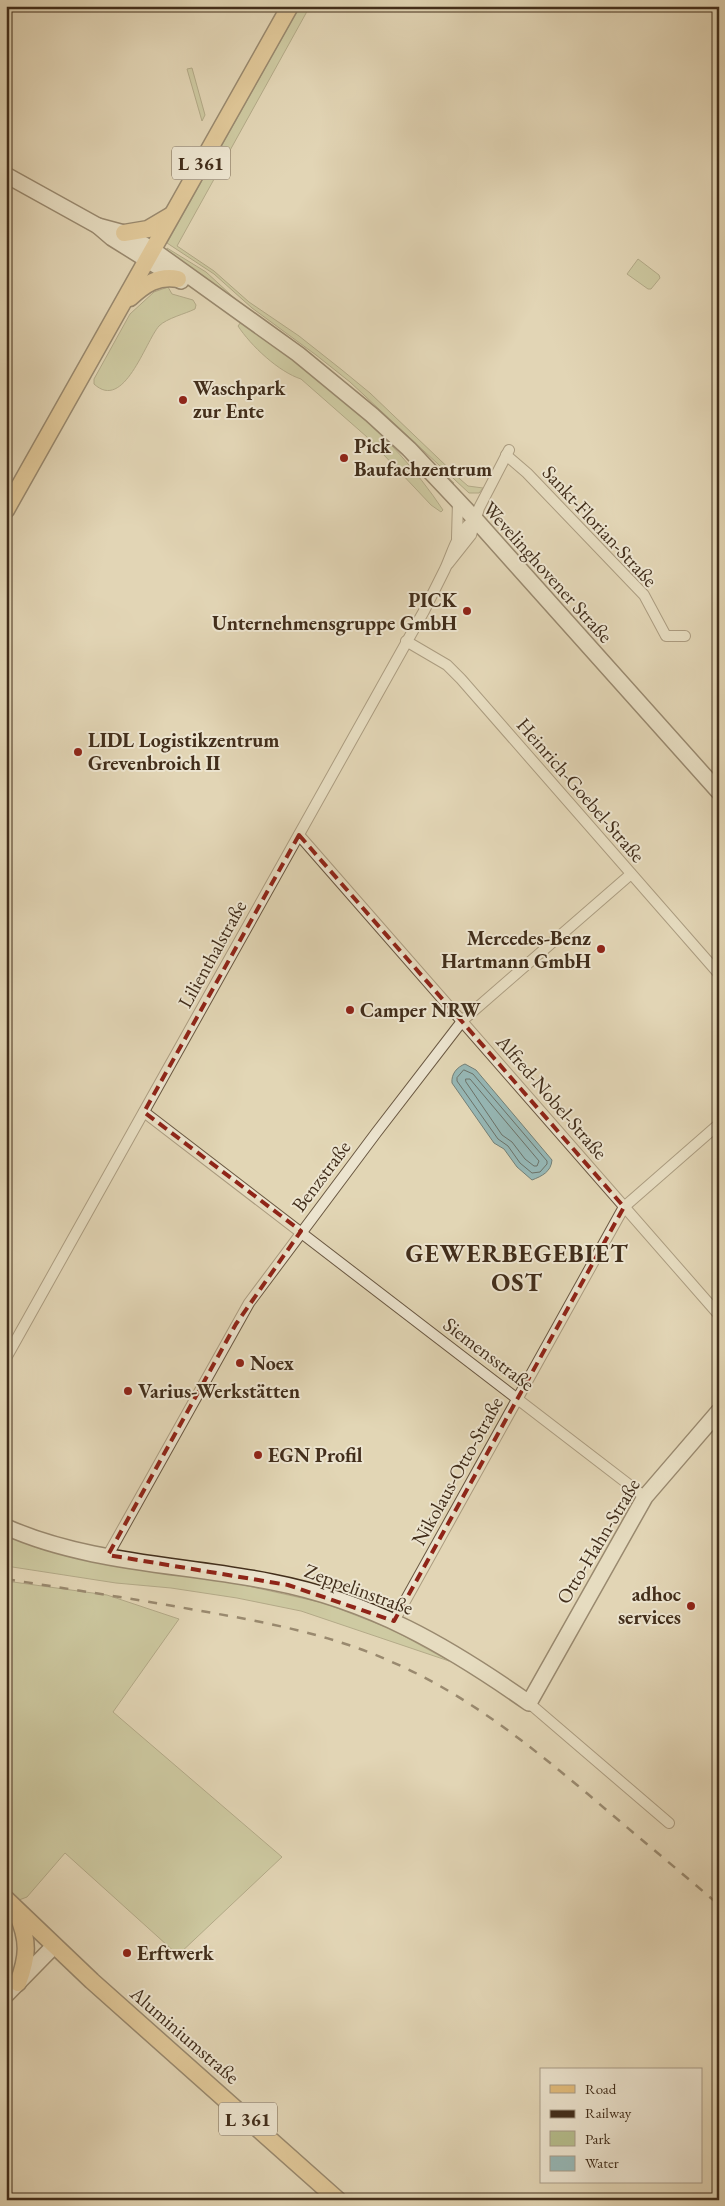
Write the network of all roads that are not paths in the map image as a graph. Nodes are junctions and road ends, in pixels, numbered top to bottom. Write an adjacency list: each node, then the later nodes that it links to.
1 (290, 6): 3 (main road, L 361)
2 (6, 174): 4 (street)
3 (174, 213): 5 (main road, L 361); 6 (main road, L 361)
4 (98, 226): 5 (street); 6 (street)
5 (124, 233): 6 (street)
6 (150, 255): 7 (street, Wevelinghovener Straße); 8 (street, Wevelinghovener Straße); 9 (main road, L 361)
7 (178, 279): 8 (street, Wevelinghovener Straße); 9 (main road, L 361)
8 (218, 298): 11 (street, Wevelinghovener Straße)
9 (120, 308): 12 (main road, L 361)
10 (508, 453): 13 (street, Lilienthalstraße); 16 (street, Sankt-Florian-Straße)
11 (458, 501): 13 (street, Wevelinghovener Straße); 14 (street, Lilienthalstraße)
12 (6, 510)
13 (475, 519): 14 (street, Lilienthalstraße); 15 (street, Lilienthalstraße); 18 (street, Wevelinghovener Straße)
14 (457, 539): 15 (street, Lilienthalstraße)
15 (446, 567): 17 (street, Lilienthalstraße)
16 (686, 636)
17 (406, 641): 19 (street, Lilienthalstraße); 20 (street, Heinrich-Goebel-Straße)
18 (719, 792)
19 (299, 835): 22 (street, Alfred-Nobel-Straße); 23 (street, Lilienthalstraße)
20 (631, 874): 21 (street, Heinrich-Goebel-Straße); 22 (street, Benzstraße)
21 (719, 974)
22 (462, 1020): 25 (street, Alfred-Nobel-Straße); 26 (street, Benzstraße)
23 (144, 1112): 26 (street, Siemensstraße); 28 (street, Lilienthalstraße)
24 (719, 1124): 25 (street)
25 (624, 1207): 27 (street, Alfred-Nobel-Straße); 29 (street, Nikolaus-Otto-Straße)
26 (300, 1231): 29 (street, Siemensstraße); 33 (street, Benzstraße)
27 (719, 1315)
28 (6, 1358)
29 (518, 1398): 31 (street, Siemensstraße); 34 (street, Nikolaus-Otto-Straße)
30 (719, 1411): 31 (street, Otto-Hahn-Straße)
31 (645, 1497): 35 (street, Otto-Hahn-Straße)
32 (6, 1527): 33 (street, Zeppelinstraße)
33 (108, 1555): 34 (street, Zeppelinstraße)
34 (394, 1620): 35 (street, Zeppelinstraße)
35 (530, 1703): 36 (street, Zeppelinstraße)
36 (669, 1823)
37 (10, 1903): 38 (main road, Aluminiumstraße / L 361); 39 (main road)
38 (54, 1946): 39 (street); 41 (main road, Aluminiumstraße / L 361)
39 (18, 1983): 40 (street)
40 (6, 1995)
41 (338, 2200)

